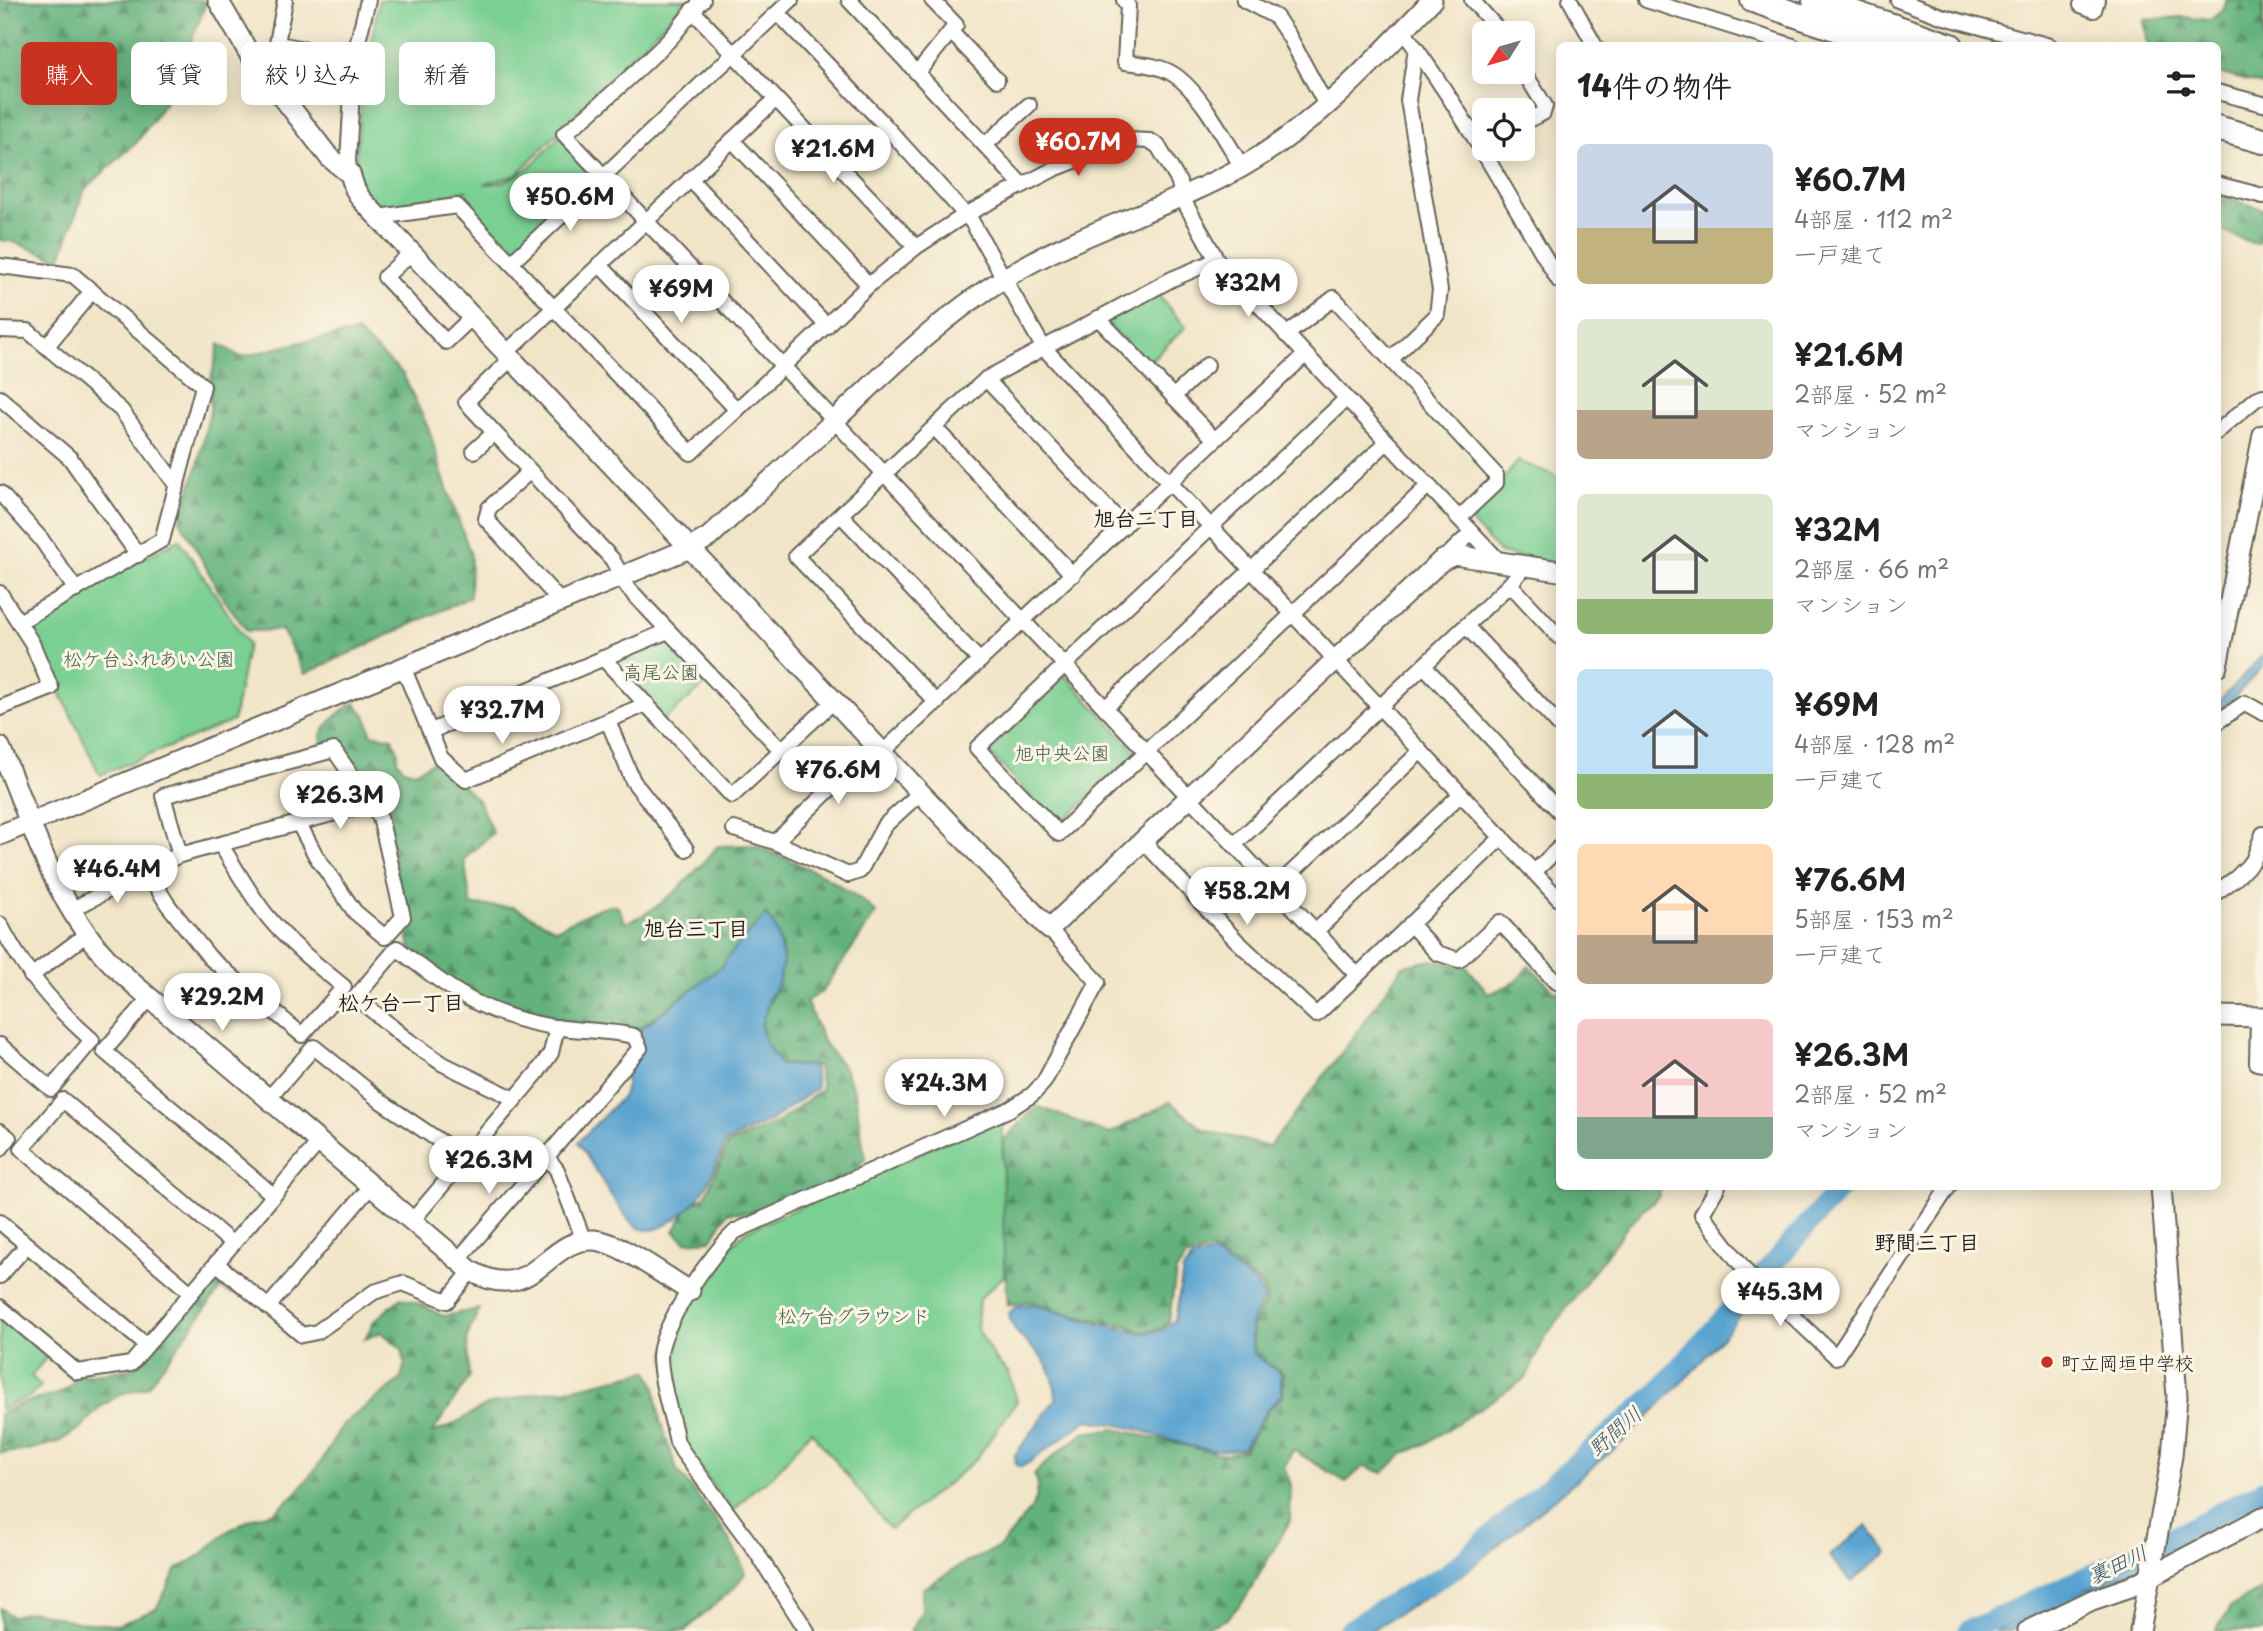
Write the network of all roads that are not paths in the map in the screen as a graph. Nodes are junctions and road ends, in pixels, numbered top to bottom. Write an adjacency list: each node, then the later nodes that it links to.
1 (218, 0): 23 (street)
2 (285, 0): 24 (street)
3 (368, 0): 25 (street)
4 (791, 0): 18 (street)
5 (849, 0): 33 (street)
6 (932, 0): 22 (street)
7 (1124, 0): 52 (street)
8 (1244, 0): 42 (street)
9 (1432, 0): 21 (street)
10 (1472, 0): 20 (street)
11 (1570, 0): 26 (street)
12 (1646, 0): 27 (street)
13 (1753, 0): 28 (highway)
14 (1815, 0): 29 (highway)
15 (1898, 0): 19 (street)
16 (1945, 0): 19 (street)
17 (697, 5): 32 (street); 54 (street)
18 (778, 13): 32 (street); 60 (street)
19 (1941, 16): 30 (street)
20 (1490, 21)
21 (1403, 31): 31 (street); 42 (street)
22 (951, 32): 33 (street); 34 (street)
23 (242, 42)
24 (278, 42)
25 (358, 42)
26 (1593, 42)
27 (1780, 42)
28 (1875, 42)
29 (1939, 42)
30 (2035, 42)
31 (1416, 48): 45 (street); 83 (street)
32 (734, 53): 37 (street); 54 (street)
33 (918, 72): 48 (street)
34 (997, 80)
35 (1531, 84): 43 (street)
36 (2221, 93): 39 (street)
37 (776, 99): 46 (street); 63 (street)
38 (1030, 104): 48 (street)
39 (2263, 104)
40 (289, 105): 53 (street)
41 (351, 105): 53 (street)
42 (1327, 107): 52 (street)
43 (1535, 117)
44 (2221, 129): 47 (highway)
45 (1472, 131)
46 (733, 140): 55 (street); 71 (street)
47 (2263, 141)
48 (985, 145): 56 (street)
49 (2221, 147): 50 (highway)
50 (2263, 158)
51 (1491, 161): 69 (street)
52 (1242, 167): 58 (street)
53 (350, 174): 61 (street)
54 (605, 176): 62 (street); 66 (street)
55 (690, 179): 62 (street); 76 (street)
56 (1021, 184): 58 (street); 60 (street)
57 (2221, 185): 59 (street)
58 (1181, 196): 65 (street); 70 (street)
59 (2263, 196)
60 (965, 215): 63 (street); 70 (street)
61 (378, 217): 64 (street); 66 (street)
62 (646, 220): 67 (street); 85 (street)
63 (916, 247): 71 (street)
64 (412, 252): 74 (street); 74 (street)
65 (1217, 260): 75 (street); 78 (street)
66 (511, 263): 73 (street)
67 (599, 264): 73 (street); 91 (street)
68 (0, 266): 72 (street)
69 (1556, 276)
70 (1003, 278): 80 (street); 92 (street)
71 (869, 285): 76 (street)
72 (92, 291): 79 (street); 104 (street)
73 (554, 307): 82 (street); 91 (street)
74 (472, 317): 82 (street)
75 (1098, 318): 80 (street); 88 (street)
76 (827, 326): 85 (street)
77 (0, 330): 79 (street)
78 (1286, 335): 81 (street); 83 (street)
79 (47, 346): 104 (street)
80 (1042, 347): 86 (street); 102 (street)
81 (1305, 355): 90 (street); 97 (street)
82 (509, 356): 95 (street); 111 (street)
83 (1391, 359): 107 (street)
84 (1207, 365): 88 (street)
85 (783, 366): 91 (street); 92 (street)
86 (986, 379): 93 (street); 108 (street)
87 (2263, 396): 94 (street)
88 (1173, 397): 97 (street)
89 (0, 398): 112 (street)
90 (1346, 399): 98 (street); 109 (street)
91 (737, 410)
92 (834, 421): 101 (street); 111 (street)
93 (934, 427): 101 (street); 119 (street)
94 (2221, 429)
95 (494, 433): 99 (street); 100 (street)
96 (2263, 435): 130 (street)
97 (1215, 440): 102 (street)
98 (1387, 442): 103 (street); 116 (street)
99 (474, 451)
100 (530, 471): 118 (street); 123 (street)
101 (884, 475): 106 (street); 125 (street)
102 (1170, 484): 108 (street); 109 (street)
103 (1429, 485): 107 (street); 124 (street)
104 (177, 486): 112 (street)
105 (0, 493): 121 (street)
106 (841, 515): 133 (street); 138 (street)
107 (1460, 518): 110 (street)
108 (1124, 526): 119 (street)
109 (1210, 527): 116 (street); 134 (street)
110 (1472, 531): 113 (street); 114 (street)
111 (690, 548): 118 (street); 137 (street)
112 (138, 555): 121 (street)
113 (1446, 557): 114 (street); 132 (street)
114 (1500, 562): 115 (street)
115 (1525, 566): 117 (street); 120 (street)
116 (1251, 570): 124 (street); 142 (street)
117 (1556, 571)
118 (621, 575): 123 (street); 128 (street)
119 (1073, 575): 125 (street)
120 (1510, 584): 127 (street); 129 (street)
121 (76, 590): 126 (street)
122 (0, 593): 126 (street)
123 (560, 601): 136 (street)
124 (1292, 614): 132 (street); 152 (street)
125 (1024, 621): 133 (street); 134 (street)
126 (19, 622): 141 (street)
127 (1466, 626): 135 (street); 146 (street)
128 (668, 631): 131 (street); 150 (street)
129 (1556, 634)
130 (2221, 646)
131 (603, 658): 139 (street); 147 (street)
132 (1335, 660): 140 (street); 155 (street)
133 (980, 662): 138 (street)
134 (1065, 665): 142 (street); 152 (street)
135 (1424, 666): 140 (street); 157 (street)
136 (403, 667): 147 (street); 158 (street)
137 (834, 701): 149 (street); 150 (street)
138 (937, 703): 149 (street)
139 (647, 704): 145 (street); 150 (street)
140 (1380, 707): 151 (street); 167 (street)
141 (0, 708)
142 (1105, 708): 152 (street)
143 (2263, 713): 144 (street)
144 (2221, 719)
145 (608, 721): 147 (street); 168 (street)
146 (1556, 722)
147 (430, 731)
148 (0, 747): 158 (street)
149 (879, 749): 153 (street); 165 (street)
150 (781, 750)
151 (1421, 751): 154 (street); 173 (street)
152 (1146, 752): 155 (street)
153 (921, 792): 165 (street); 179 (street)
154 (1461, 794): 163 (street); 180 (street)
155 (1190, 798): 164 (street); 167 (street)
156 (372, 803): 159 (street); 159 (street); 170 (street)
157 (1556, 808)
158 (31, 822): 162 (street); 176 (street)
159 (299, 824): 166 (street)
160 (734, 829): 165 (street)
161 (2263, 834): 174 (street)
162 (0, 835)
163 (1502, 837): 172 (street); 178 (street)
164 (1143, 841): 179 (street); 182 (street)
165 (775, 842)
166 (221, 845): 170 (street); 171 (street)
167 (1234, 845): 173 (street)
168 (686, 849)
169 (1556, 851): 172 (street)
170 (180, 855): 171 (street)
171 (146, 870): 176 (street)
172 (1534, 872): 175 (street)
173 (1275, 888): 180 (street)
174 (2221, 889)
175 (1556, 896)
176 (71, 910): 181 (street)
177 (0, 924): 183 (street)
178 (1410, 924): 182 (street); 184 (street)
179 (1049, 929): 211 (street)
180 (1316, 931): 182 (street)
181 (87, 934): 183 (street); 185 (street)
182 (1356, 974)
183 (31, 976): 189 (street)
184 (1556, 982)
185 (149, 998): 191 (street); 202 (street)
186 (2221, 1016): 187 (street)
187 (2260, 1017): 190 (street)
188 (557, 1027): 192 (street); 192 (street); 196 (street)
189 (0, 1045)
190 (2263, 1064)
191 (268, 1099): 194 (street); 197 (street)
192 (515, 1099): 197 (street)
193 (0, 1131): 195 (street)
194 (318, 1142): 198 (street); 202 (street)
195 (0, 1149)
196 (546, 1156): 205 (street); 209 (street)
197 (465, 1158): 203 (street)
198 (371, 1186): 203 (street); 214 (street)
199 (1716, 1190): 200 (street)
200 (1947, 1190)
201 (2161, 1190): 217 (street)
202 (273, 1195): 206 (street)
203 (412, 1221): 209 (street)
204 (0, 1222): 207 (street)
205 (584, 1241): 209 (street); 211 (street)
206 (233, 1244): 208 (street); 212 (street)
207 (27, 1245): 210 (street); 215 (street)
208 (216, 1263): 212 (street); 214 (street)
209 (464, 1265): 214 (street)
210 (0, 1276)
211 (690, 1291): 218 (street)
212 (191, 1293): 215 (street)
213 (0, 1307): 215 (street)
214 (268, 1307)
215 (146, 1345)
216 (2263, 1517): 217 (street)
217 (2151, 1577): 219 (street); 220 (street)
218 (807, 1631)
219 (2028, 1631)
220 (2140, 1631)

